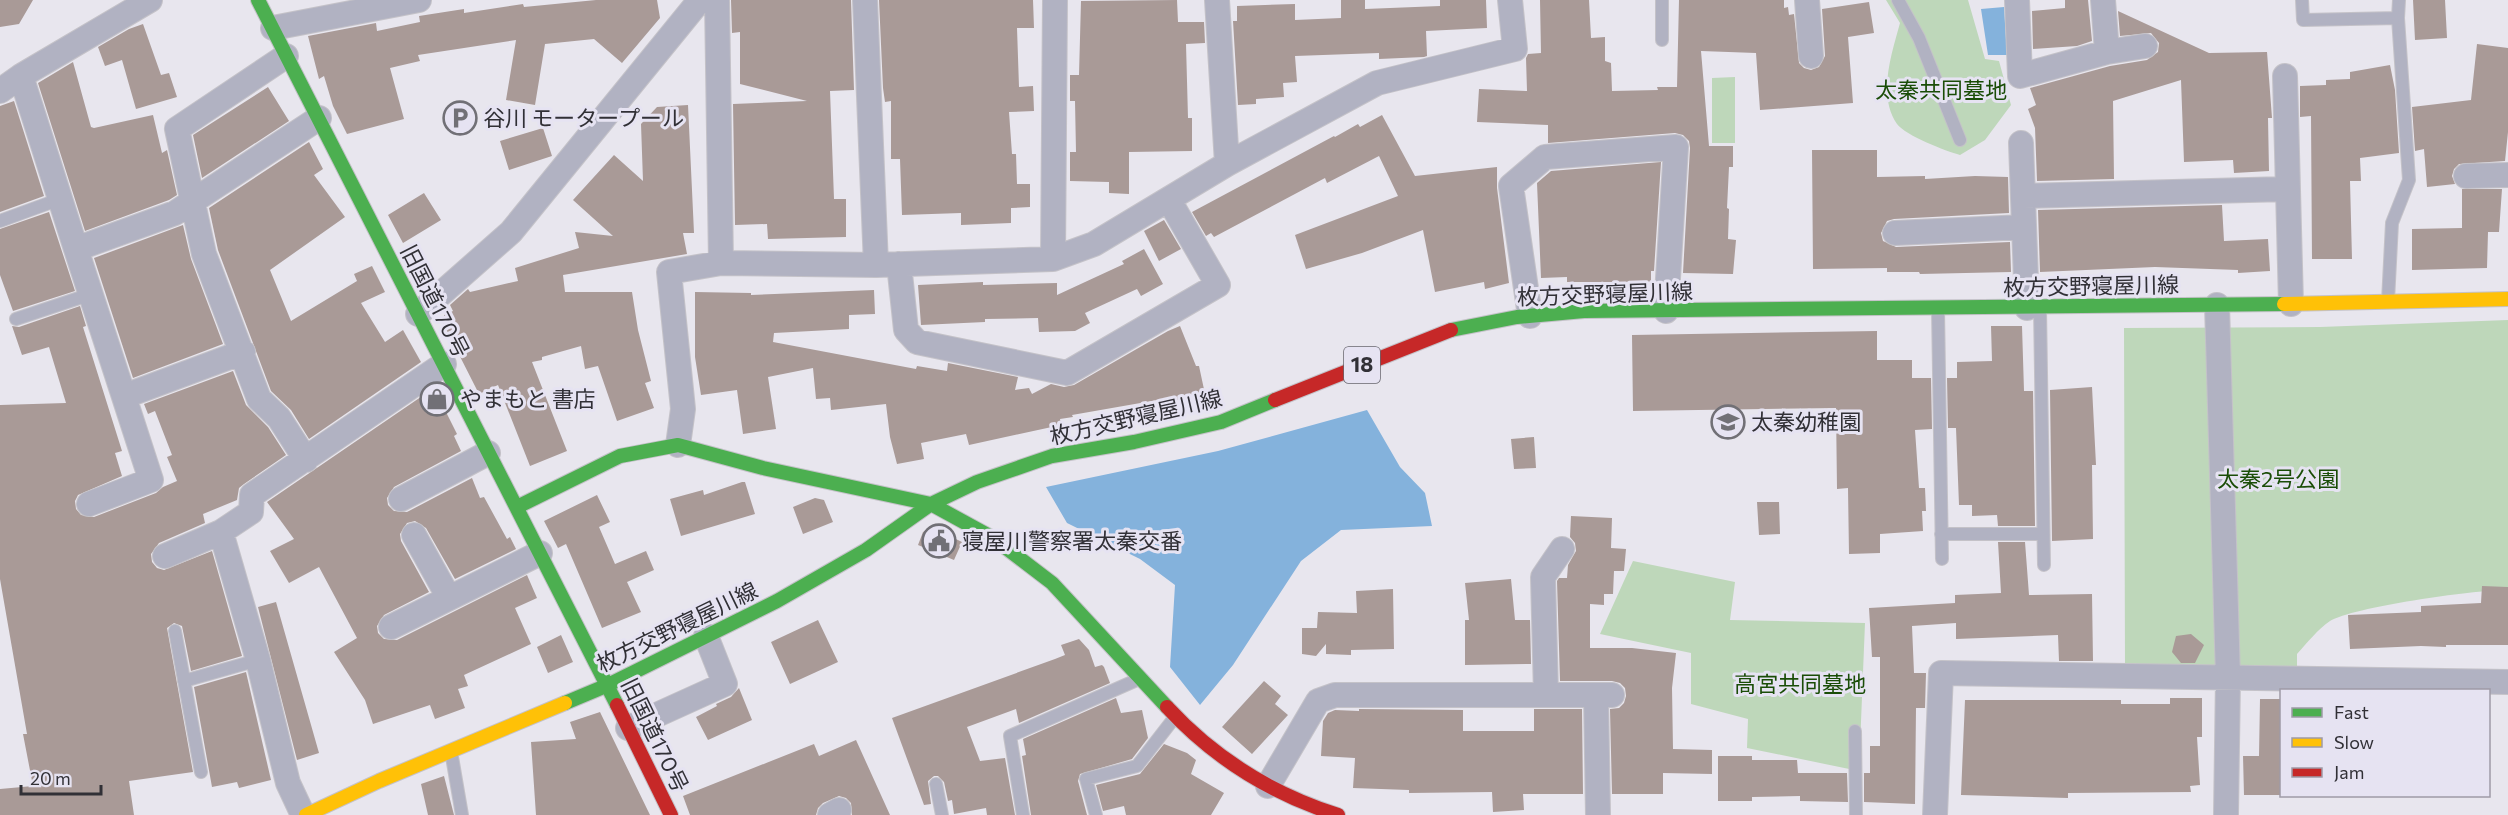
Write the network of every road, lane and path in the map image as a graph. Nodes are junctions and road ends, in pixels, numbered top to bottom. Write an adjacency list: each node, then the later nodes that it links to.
1 (150, 0): 24 (street)
2 (258, 0): 18 (main road, 旧国道170号)
3 (419, 0): 18 (street)
4 (700, 0): 53 (street)
5 (717, 0): 43 (street)
6 (865, 0): 44 (street)
7 (1055, 0): 42 (street)
8 (1217, 0): 30 (street)
9 (1510, 0): 30 (street)
10 (1662, 0): 19 (lane)
11 (1808, 0): 23 (street)
12 (1898, 0): 28 (lane)
13 (2017, 0): 21 (street)
14 (2103, 0): 21 (street)
15 (2302, 0): 17 (lane)
16 (2399, 0): 17 (lane)
17 (2398, 18): 47 (lane)
18 (273, 28): 22 (main road, 旧国道170号)
19 (1662, 40)
20 (2145, 46): 21 (street)
21 (2108, 52)
22 (286, 56): 27 (main road, 旧国道170号); 37 (street)
23 (1812, 56)
24 (21, 76): 26 (street); 35 (street)
25 (2285, 76): 33 (street)
26 (0, 91)
27 (319, 118): 37 (street); 53 (main road, 旧国道170号)
28 (1960, 140)
29 (2021, 143): 34 (street)
30 (1227, 164): 36 (street)
31 (2508, 175): 32 (street)
32 (2466, 176)
33 (2286, 189): 34 (street); 48 (street)
34 (2023, 196): 39 (street)
35 (60, 199): 38 (lane); 41 (street)
36 (1169, 200): 42 (street); 44 (street)
37 (192, 201): 41 (street); 56 (street)
38 (0, 221)
39 (2024, 227): 40 (street); 50 (street)
40 (1895, 233)
41 (76, 249): 45 (street)
42 (1053, 259): 44 (street)
43 (721, 263): 44 (street); 59 (street)
44 (887, 265)
45 (91, 294): 55 (lane); 58 (street)
46 (2508, 299): 47 (main road, 枚方交野寝屋川線 / 18)
47 (2388, 302): 48 (main road, 枚方交野寝屋川線 / 18)
48 (2290, 304): 49 (main road, 枚方交野寝屋川線 / 18)
49 (2217, 305): 50 (main road, 枚方交野寝屋川線 / 18); 80 (street)
50 (2034, 308): 51 (main road, 枚方交野寝屋川線 / 18); 68 (lane)
51 (1938, 309): 52 (main road, 枚方交野寝屋川線 / 18); 67 (lane)
52 (1666, 311): 54 (main road, 枚方交野寝屋川線 / 18); 54 (street)
53 (418, 314): 57 (main road, 旧国道170号)
54 (1530, 315): 64 (main road, 枚方交野寝屋川線 / 18)
55 (16, 319)
56 (243, 352): 58 (street); 61 (street)
57 (444, 364): 60 (main road, 旧国道170号); 61 (street)
58 (125, 396): 63 (street)
59 (678, 445): 64 (main road); 65 (main road)
60 (488, 453): 62 (street); 65 (main road, 旧国道170号)
61 (306, 460): 66 (street)
62 (400, 499)
63 (89, 504)
64 (931, 504): 78 (main road, 枚方交野寝屋川線 / 18); 81 (main road)
65 (517, 507): 71 (main road, 旧国道170号)
66 (221, 532): 72 (street); 79 (street)
67 (1941, 534): 68 (lane); 73 (lane)
68 (2043, 534): 74 (lane)
69 (414, 535): 75 (street)
70 (1562, 549): 85 (street)
71 (540, 553): 75 (street); 84 (main road, 旧国道170号)
72 (165, 556)
73 (1941, 559)
74 (2044, 565)
75 (449, 598): 76 (street)
76 (391, 627)
77 (175, 631): 82 (lane)
78 (706, 636): 84 (main road, 枚方交野寝屋川線 / 18); 87 (street)
79 (258, 660): 82 (lane); 93 (street)
80 (2228, 678): 83 (street); 102 (street); 103 (street)
81 (1141, 679): 86 (main road); 97 (lane)
82 (184, 681): 90 (lane)
83 (2508, 682)
84 (608, 685): 87 (main road, 旧国道170号); 89 (main road, 枚方交野寝屋川線 / 18)
85 (1546, 695): 92 (street); 100 (street)
86 (1175, 716): 92 (main road); 98 (lane)
87 (628, 728): 95 (main road, 旧国道170号)
88 (1855, 731): 101 (lane)
89 (451, 751): 93 (main road, 枚方交野寝屋川線 / 18); 94 (lane)
90 (201, 772)
91 (936, 784): 96 (lane)
92 (1268, 786): 99 (main road)
93 (304, 815)
94 (462, 815)
95 (671, 815)
96 (942, 815)
97 (1023, 815)
98 (1096, 815)
99 (1338, 815)
100 (1598, 815)
101 (1856, 815)
102 (1935, 815)
103 (2226, 815)

